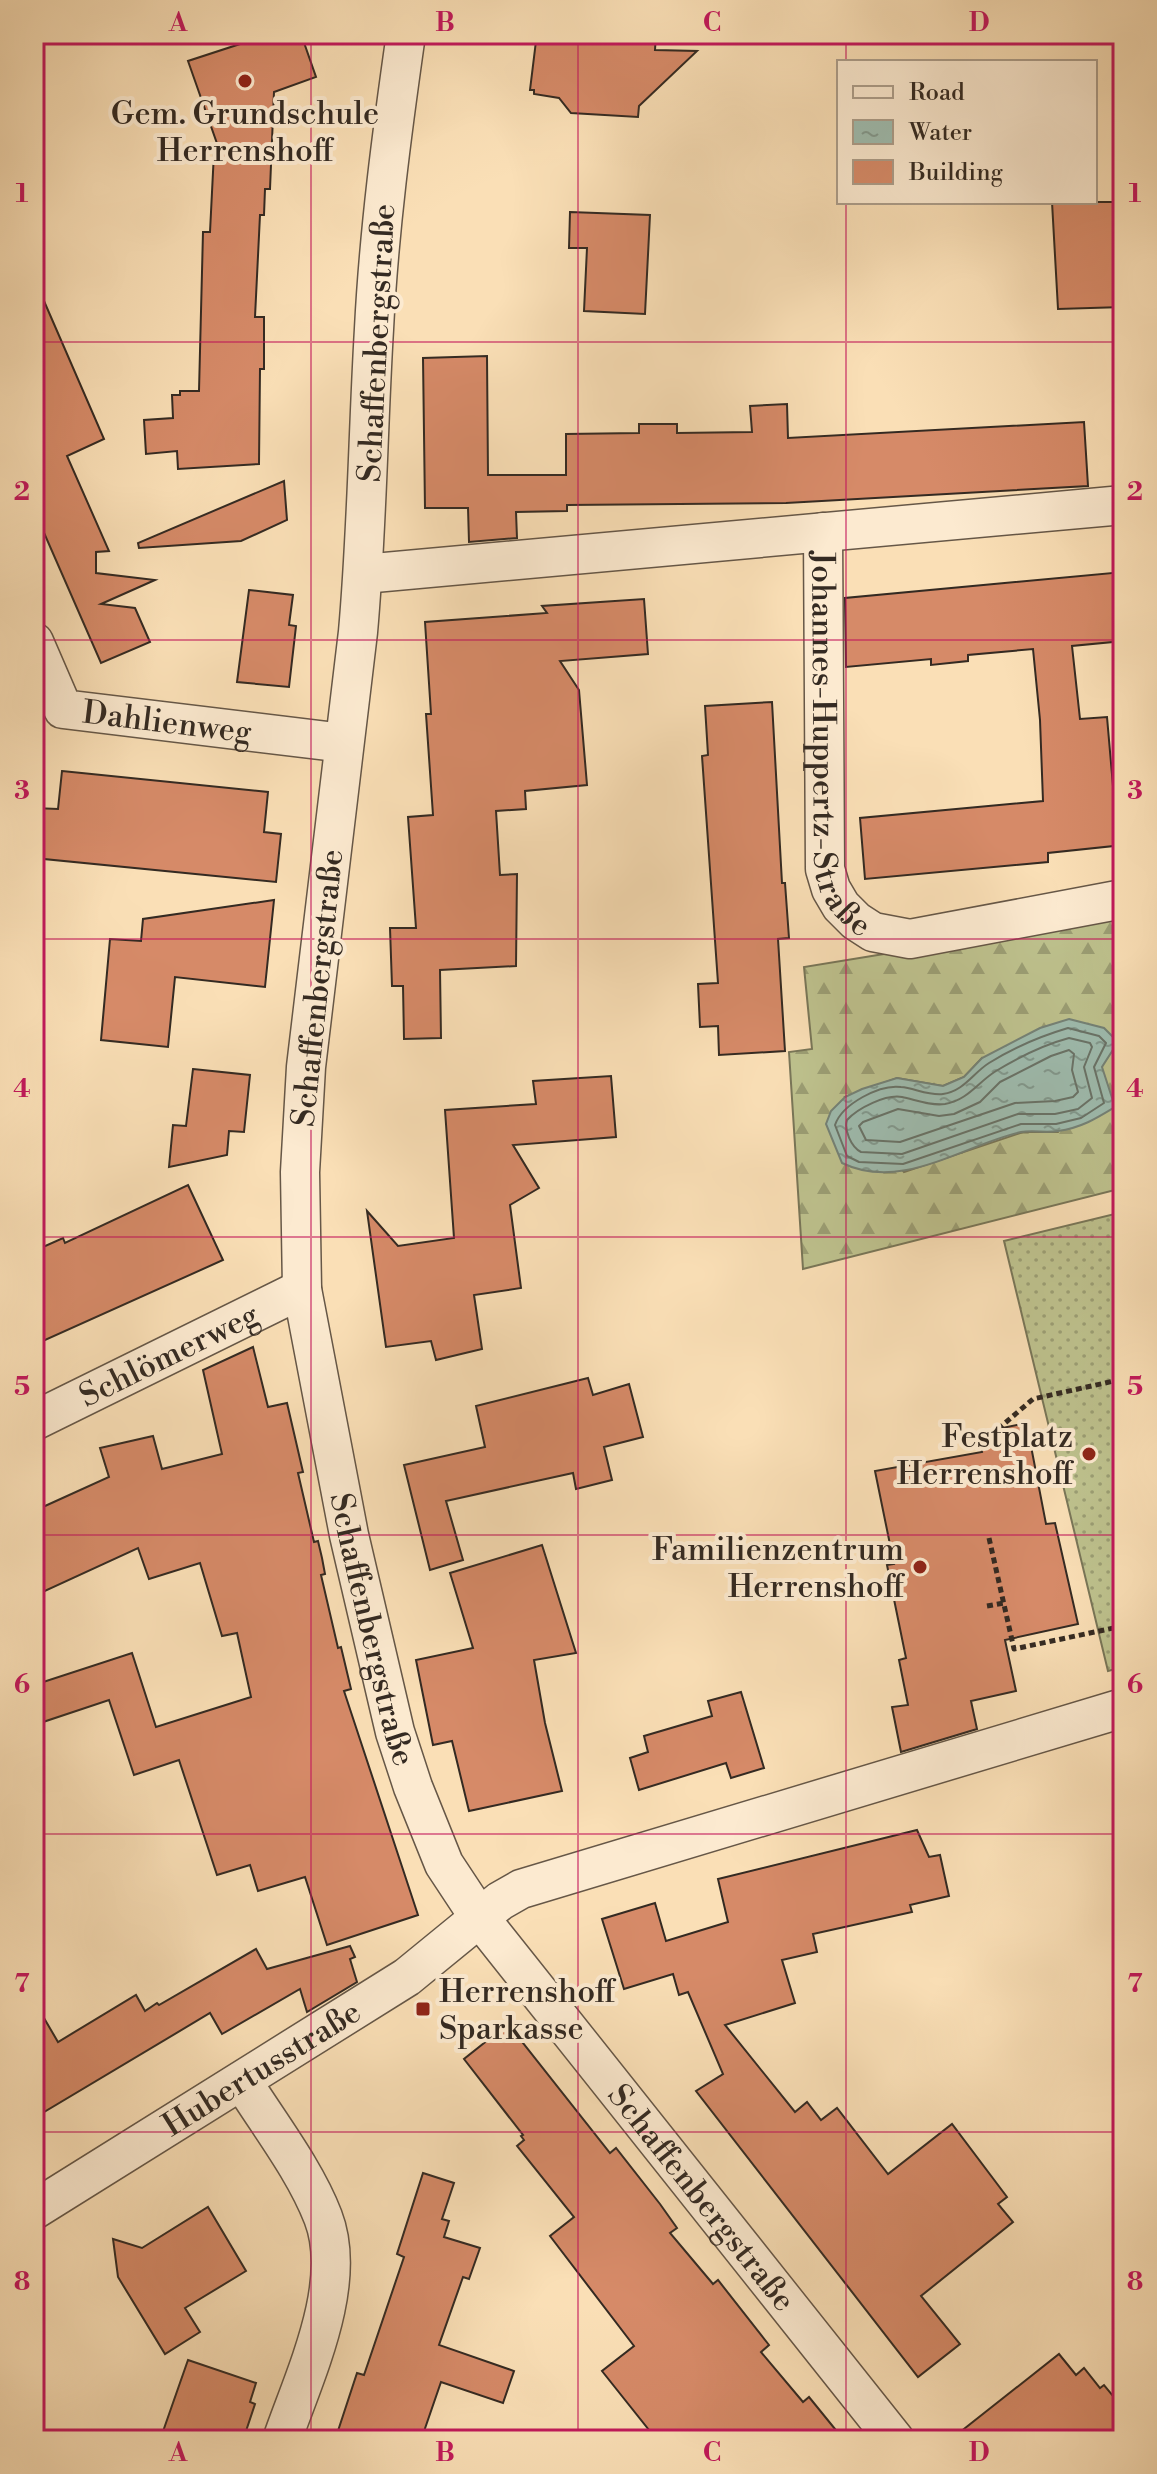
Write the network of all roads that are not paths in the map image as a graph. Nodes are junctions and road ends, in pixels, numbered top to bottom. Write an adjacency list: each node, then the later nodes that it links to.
1 (406, 34): 4 (street, Schaffenbergstraße)
2 (1123, 505): 3 (street, Johannes-Huppertz-Straße)
3 (823, 532): 4 (street, Johannes-Huppertz-Straße); 8 (street, Johannes-Huppertz-Straße)
4 (363, 574): 7 (street, Schaffenbergstraße)
5 (34, 642): 6 (street, Dahlienweg)
6 (49, 715): 7 (street, Dahlienweg)
7 (344, 743): 9 (street, Schaffenbergstraße)
8 (1123, 899)
9 (302, 1289): 10 (street, Schlömerweg); 12 (street, Schaffenbergstraße)
10 (34, 1421)
11 (1123, 1708): 12 (street)
12 (479, 1917): 13 (street, Hubertusstraße); 16 (street, Schaffenbergstraße)
13 (242, 2081): 14 (street, Hubertusstraße); 15 (street)
14 (34, 2210)
15 (282, 2440)
16 (895, 2440)

